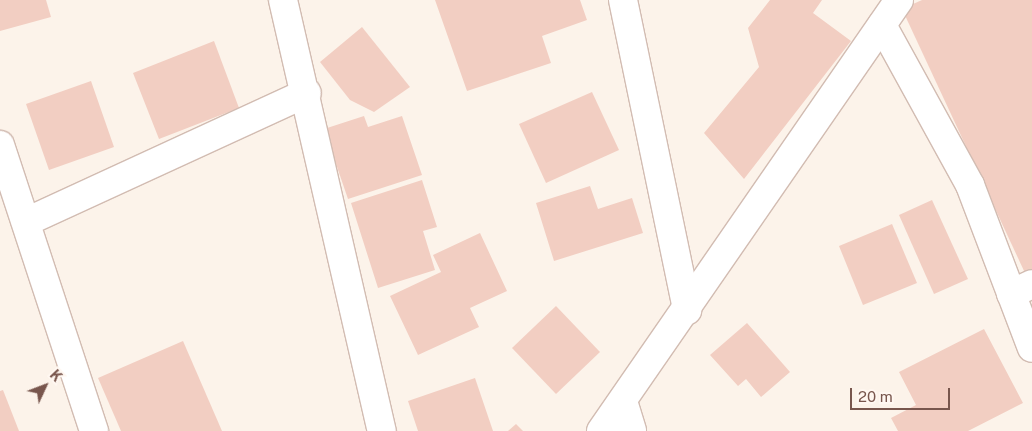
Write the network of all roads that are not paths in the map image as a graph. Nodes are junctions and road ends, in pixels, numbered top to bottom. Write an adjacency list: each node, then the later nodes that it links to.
1 (283, 0): 5 (street)
2 (623, 0): 9 (street)
3 (899, 0): 4 (street)
4 (882, 25): 8 (street); 9 (street)
5 (307, 93): 7 (street); 13 (street)
6 (0, 145): 7 (street)
7 (26, 222): 12 (street)
8 (1022, 289): 10 (street)
9 (687, 310): 11 (street)
10 (1032, 348)
11 (623, 401): 14 (street); 15 (street)
12 (94, 431)
13 (382, 431)
14 (601, 431)
15 (632, 431)

